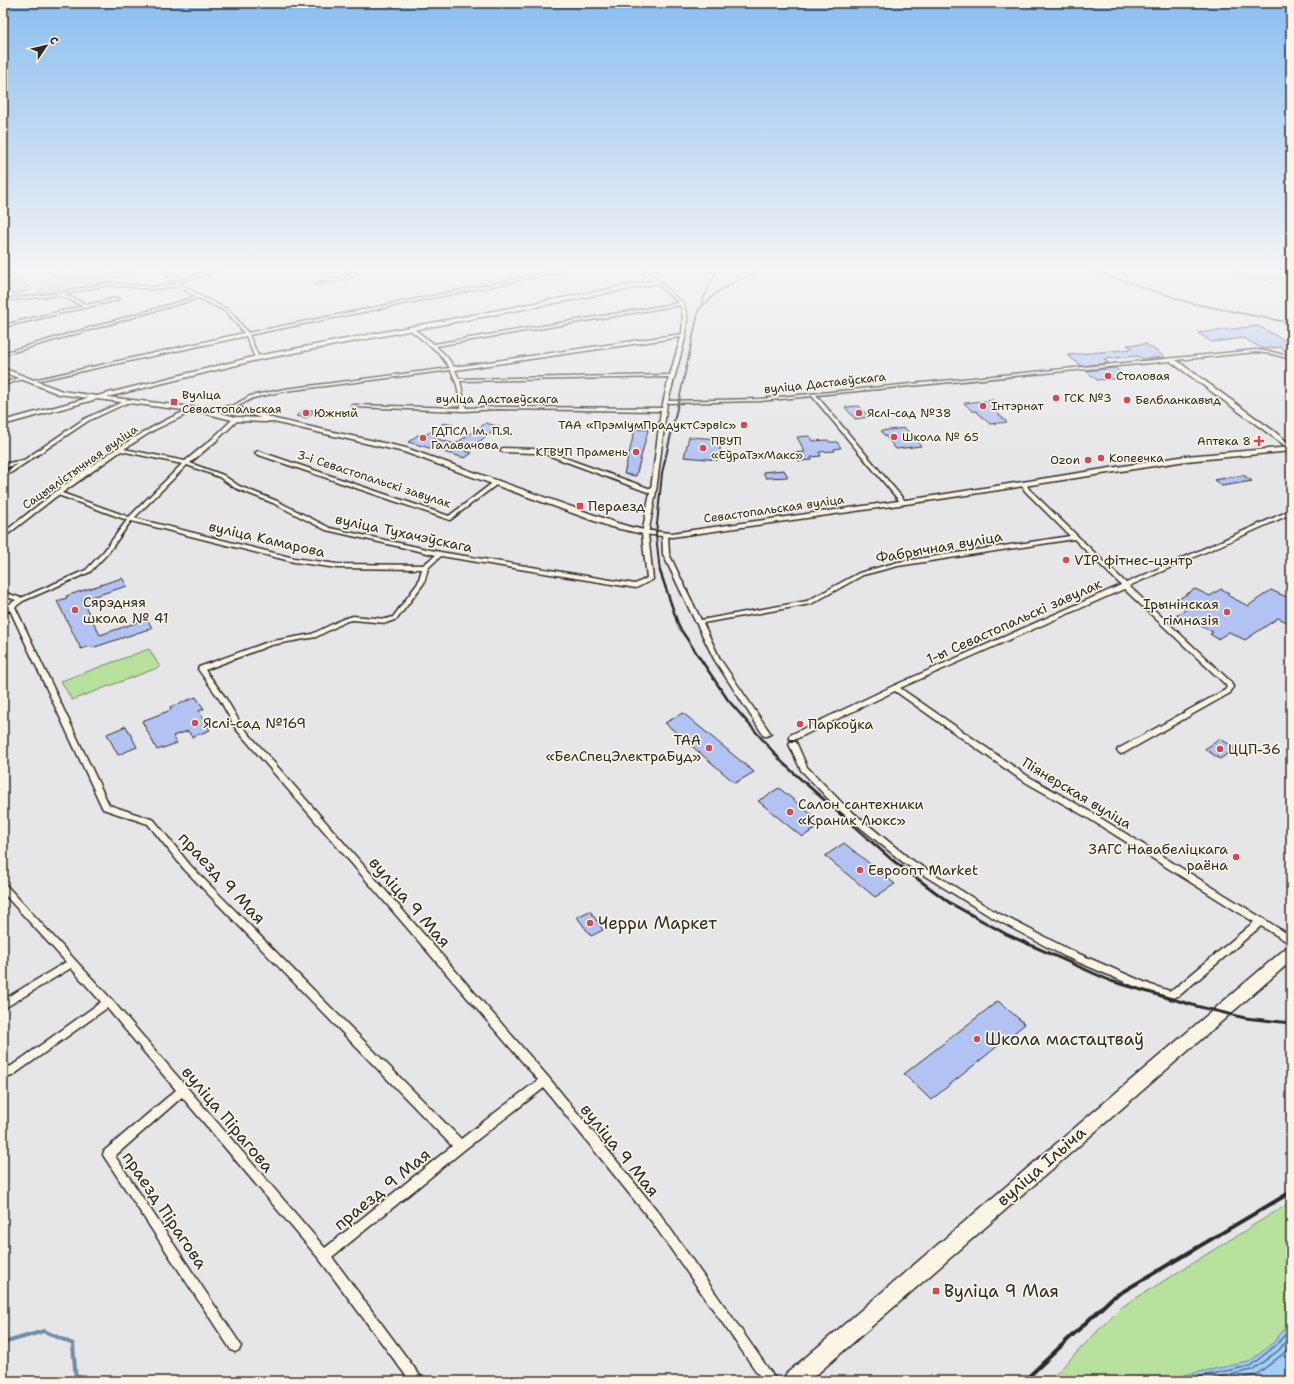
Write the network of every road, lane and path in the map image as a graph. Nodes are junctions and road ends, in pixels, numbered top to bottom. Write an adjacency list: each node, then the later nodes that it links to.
1 (684, 335): 16 (street)
2 (66, 336): 10 (street)
3 (239, 336): 17 (street)
4 (248, 336): 11 (street)
5 (372, 336): 11 (street)
6 (422, 336): 9 (street)
7 (492, 336): 9 (street)
8 (680, 336): 14 (street)
9 (436, 345): 14 (street)
10 (3, 354)
11 (257, 358): 21 (street)
12 (1291, 358): 13 (street, вуліца Дастаеўскага)
13 (1171, 360): 20 (street, вуліца Дастаеўскага); 34 (street)
14 (452, 369): 18 (street); 25 (street)
15 (3, 370): 17 (street, Севастопальская вуліца)
16 (672, 376): 18 (street); 23 (street)
17 (28, 380): 19 (street); 21 (street, Севастопальская вуліца)
18 (458, 380): 27 (street)
19 (3, 384)
20 (813, 394): 23 (street, вуліца Дастаеўскага); 46 (street)
21 (96, 398): 22 (street, Севастопальская вуліца); 33 (street)
22 (129, 401): 26 (street, Севастопальская вуліца); 38 (street)
23 (665, 401): 28 (street)
24 (353, 406): 27 (street, вуліца Дастаеўскага)
25 (231, 408): 26 (street, Севастопальская вуліца); 29 (street, Севастопальская вуліца); 30 (street)
26 (197, 410): 30 (street, Севастопальская вуліца); 35 (street, Сацыялістычная вуліца)
27 (464, 410): 28 (street, вуліца Дастаеўскага)
28 (664, 410): 44 (street)
29 (248, 411): 31 (street); 32 (street, Севастопальская вуліца)
30 (221, 416): 31 (street, Севастопальская вуліца)
31 (238, 419): 32 (street, Севастопальская вуліца); 39 (street)
32 (273, 420): 42 (street, Севастопальская вуліца)
33 (3, 423)
34 (1291, 448): 43 (street, Севастопальская вуліца)
35 (119, 450): 39 (street, вуліца Тухачэўскага); 45 (street, Сацыялістычная вуліца)
36 (503, 450): 44 (street)
37 (258, 452): 42 (street, 3-і Севастопальскі завулак)
38 (30, 459): 40 (street); 41 (street)
39 (186, 463): 48 (street); 53 (street, вуліца Тухачэўскага)
40 (3, 466)
41 (3, 476)
42 (497, 482): 49 (street, Севастопальская вуліца)
43 (1024, 484): 46 (street, Севастопальская вуліца); 52 (street)
44 (653, 492): 49 (street)
45 (57, 493): 48 (street, вуліца Камарова); 51 (street, Сацыялістычная вуліца)
46 (903, 502): 50 (street, Севастопальская вуліца)
47 (1291, 512): 55 (street, 1-ы Севастопальскі завулак)
48 (130, 519): 54 (street, вуліца Камарова); 57 (street)
49 (645, 534): 50 (street, Севастопальская вуліца); 53 (street, вуліца Тухачэўскага)
50 (665, 535): 60 (street)
51 (3, 536)
52 (1074, 537): 55 (street); 60 (street, Фабрычная вуліца)
53 (440, 554): 54 (street)
54 (424, 567): 72 (street, вуліца 9 Мая)
55 (1126, 587): 61 (street, 1-ы Севастопальскі завулак); 63 (street)
56 (3, 594): 57 (street)
57 (21, 600): 58 (street)
58 (11, 606): 59 (street); 74 (street, праезд 9 Мая)
59 (3, 611)
60 (698, 622): 62 (street)
61 (895, 688): 65 (street, Піянерская вуліца); 65 (street, 1-ы Севастопальскі завулак)
62 (767, 734)
63 (1121, 750)
64 (3, 887): 68 (street, вуліца Пірагова)
65 (1262, 920): 66 (street, Піянерская вуліца)
66 (1291, 940)
67 (1291, 952): 79 (main road, вуліца Ільіча)
68 (72, 963): 69 (street, вуліца Пірагова); 70 (street)
69 (108, 1002): 71 (street); 73 (street, вуліца Пірагова)
70 (3, 1005)
71 (3, 1066)
72 (545, 1081): 74 (street, праезд 9 Мая); 78 (street, вуліца 9 Мая)
73 (183, 1090): 75 (street, вуліца Пірагова); 76 (street, праезд Пірагова)
74 (460, 1146): 75 (street, праезд 9 Мая)
75 (324, 1256): 77 (street, вуліца Пірагова)
76 (236, 1346)
77 (417, 1381)
78 (770, 1381)
79 (793, 1381)

